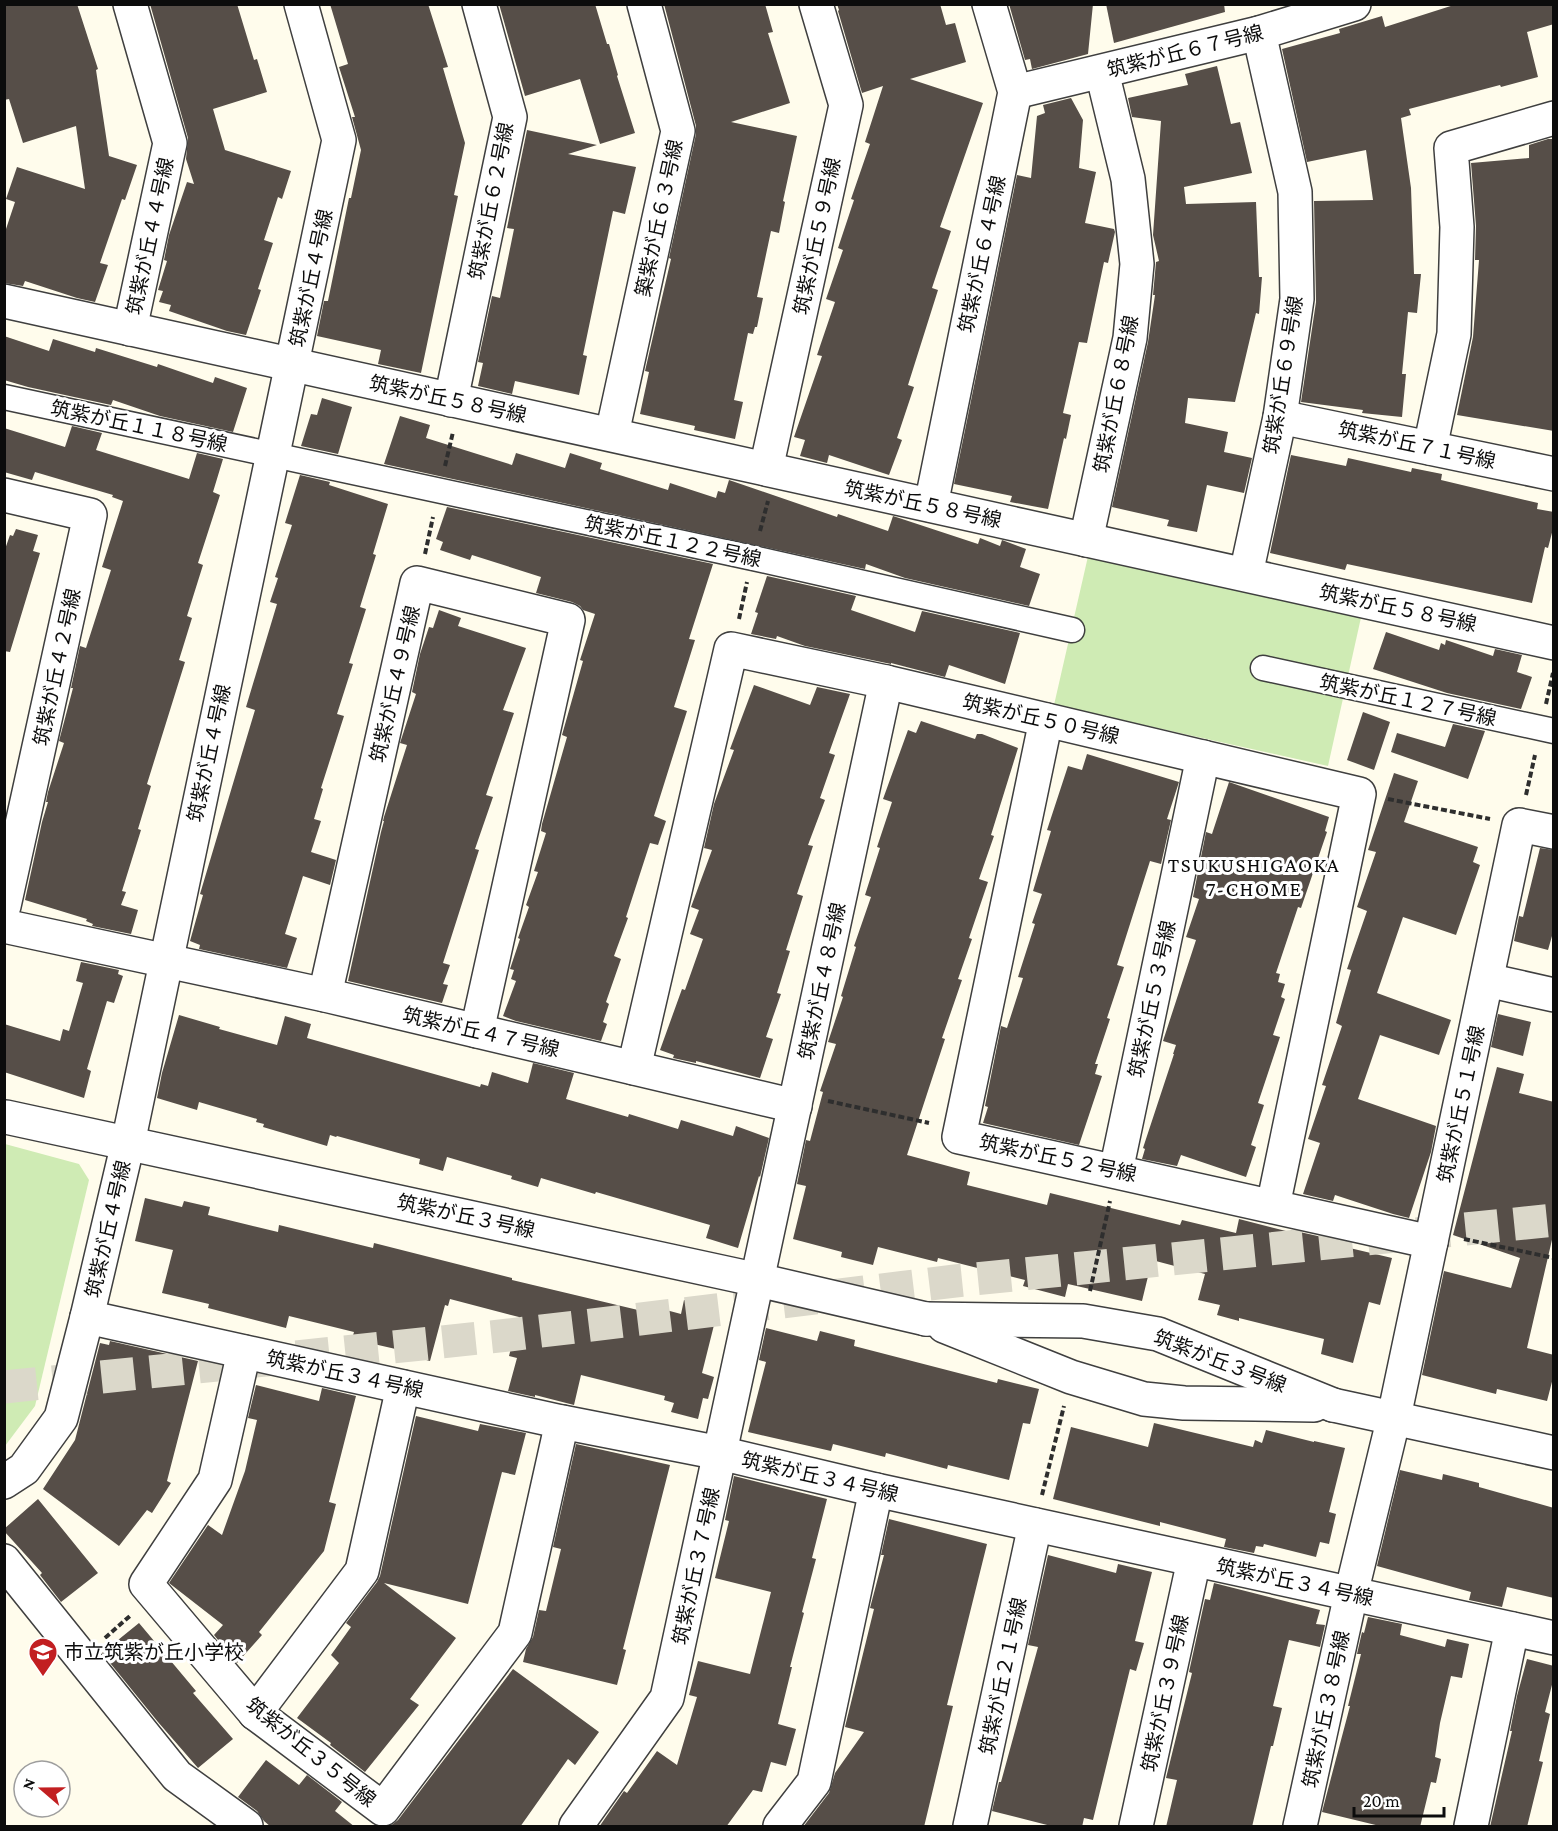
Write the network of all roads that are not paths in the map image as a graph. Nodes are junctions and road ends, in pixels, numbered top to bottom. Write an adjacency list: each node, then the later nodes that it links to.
1 (130, 4): 13 (street, 筑紫が丘４４号線)
2 (301, 4): 14 (street, 筑紫が丘４号線)
3 (479, 4): 16 (street, 筑紫が丘６２号線)
4 (644, 4): 18 (street, 築紫が丘６３号線)
5 (816, 4): 21 (street, 筑紫が丘５９号線)
6 (989, 4): 10 (street, 筑紫が丘６４号線)
7 (1354, 4): 8 (street, 筑紫が丘６７号線)
8 (1258, 33): 9 (street, 筑紫が丘６７号線); 17 (street, 筑紫が丘６９号線)
9 (1102, 72): 10 (street, 筑紫が丘６７号線); 25 (street, 筑紫が丘６８号線)
10 (1015, 92): 24 (street, 筑紫が丘６４号線)
11 (1554, 118): 19 (street)
12 (4, 301): 13 (street, 筑紫が丘５８号線)
13 (130, 329): 14 (street, 筑紫が丘５８号線)
14 (292, 365): 16 (street, 筑紫が丘５８号線); 20 (street, 筑紫が丘４号線)
15 (4, 398): 20 (street, 筑紫が丘１１８号線)
16 (451, 400): 18 (street, 筑紫が丘５８号線)
17 (1280, 417): 19 (street, 筑紫が丘７１号線); 26 (street, 筑紫が丘６９号線)
18 (612, 434): 21 (street, 筑紫が丘５８号線)
19 (1431, 448): 22 (street, 筑紫が丘７１号線)
20 (273, 455): 27 (street, 筑紫が丘１２２号線); 37 (street, 筑紫が丘４号線)
21 (766, 469): 24 (street, 筑紫が丘５８号線)
22 (1554, 474)
23 (4, 495): 35 (street, 筑紫が丘４２号線)
24 (931, 506): 25 (street, 筑紫が丘５８号線)
25 (1086, 540): 26 (street, 筑紫が丘５８号線)
26 (1246, 574): 28 (street, 筑紫が丘５８号線)
27 (1072, 630)
28 (1554, 642)
29 (1263, 668): 32 (street, 筑紫が丘１２７号線)
30 (886, 682): 31 (street, 筑紫が丘５０号線); 42 (street, 筑紫が丘５０号線); 43 (street, 筑紫が丘４８号線)
31 (1046, 720): 33 (street, 筑紫が丘５０号線); 46 (street, 筑紫が丘５２号線)
32 (1554, 731)
33 (1203, 757): 46 (street, 筑紫が丘５３号線); 47 (street, 筑紫が丘５０号線)
34 (1554, 832): 38 (street, 筑紫が丘５１号線)
35 (4, 906)
36 (4, 926): 37 (street, 筑紫が丘４７号線)
37 (166, 962): 39 (street, 筑紫が丘４７号線); 45 (street, 筑紫が丘４号線)
38 (1487, 980): 40 (street); 48 (street, 筑紫が丘５１号線)
39 (325, 995): 41 (street, 筑紫が丘４７号線); 41 (street, 筑紫が丘４９号線)
40 (1554, 995)
41 (477, 1031): 42 (street, 筑紫が丘４７号線)
42 (634, 1068): 43 (street, 筑紫が丘４７号線)
43 (795, 1106): 49 (street, 筑紫が丘４８号線)
44 (5, 1117): 45 (street, 筑紫が丘３号線)
45 (128, 1143): 49 (street, 筑紫が丘３号線); 50 (street, 筑紫が丘４号線)
46 (1116, 1171): 47 (street, 筑紫が丘５２号線)
47 (1273, 1206): 48 (street, 筑紫が丘５２号線)
48 (1433, 1237): 55 (street, 筑紫が丘５１号線)
49 (758, 1280): 51 (street, 筑紫が丘３号線); 58 (street, 筑紫が丘３７号線)
50 (87, 1317): 52 (street, 筑紫が丘３４号線); 59 (street, 筑紫が丘４号線)
51 (926, 1319): 54 (street, 筑紫が丘３号線); 54 (street, 筑紫が丘３号線)
52 (244, 1352): 53 (street, 筑紫が丘３４号線); 67 (street, 筑紫が丘３５号線)
53 (403, 1387): 56 (street, 筑紫が丘３４号線); 67 (street)
54 (1333, 1405): 55 (street, 筑紫が丘３号線)
55 (1394, 1417): 57 (street, 筑紫が丘３号線); 64 (street, 筑紫が丘３８号線)
56 (562, 1422): 58 (street, 筑紫が丘３４号線); 67 (street, 筑紫が丘３５号線)
57 (1554, 1452)
58 (720, 1453): 60 (street, 筑紫が丘３４号線); 69 (street, 筑紫が丘３７号線)
59 (4, 1482)
60 (876, 1490): 61 (street, 筑紫が丘３４号線); 70 (street)
61 (1035, 1525): 62 (street, 筑紫が丘３４号線); 71 (street, 筑紫が丘２１号線)
62 (1194, 1560): 64 (street, 筑紫が丘３４号線); 72 (street, 筑紫が丘３９号線)
63 (4, 1561): 68 (street)
64 (1351, 1594): 65 (street, 筑紫が丘３４号線); 73 (street, 筑紫が丘３８号線)
65 (1512, 1629): 66 (street, 筑紫が丘３４号線); 74 (street)
66 (1554, 1638)
67 (255, 1713)
68 (246, 1827)
69 (576, 1827)
70 (780, 1827)
71 (970, 1827)
72 (1136, 1827)
73 (1300, 1827)
74 (1471, 1827)

